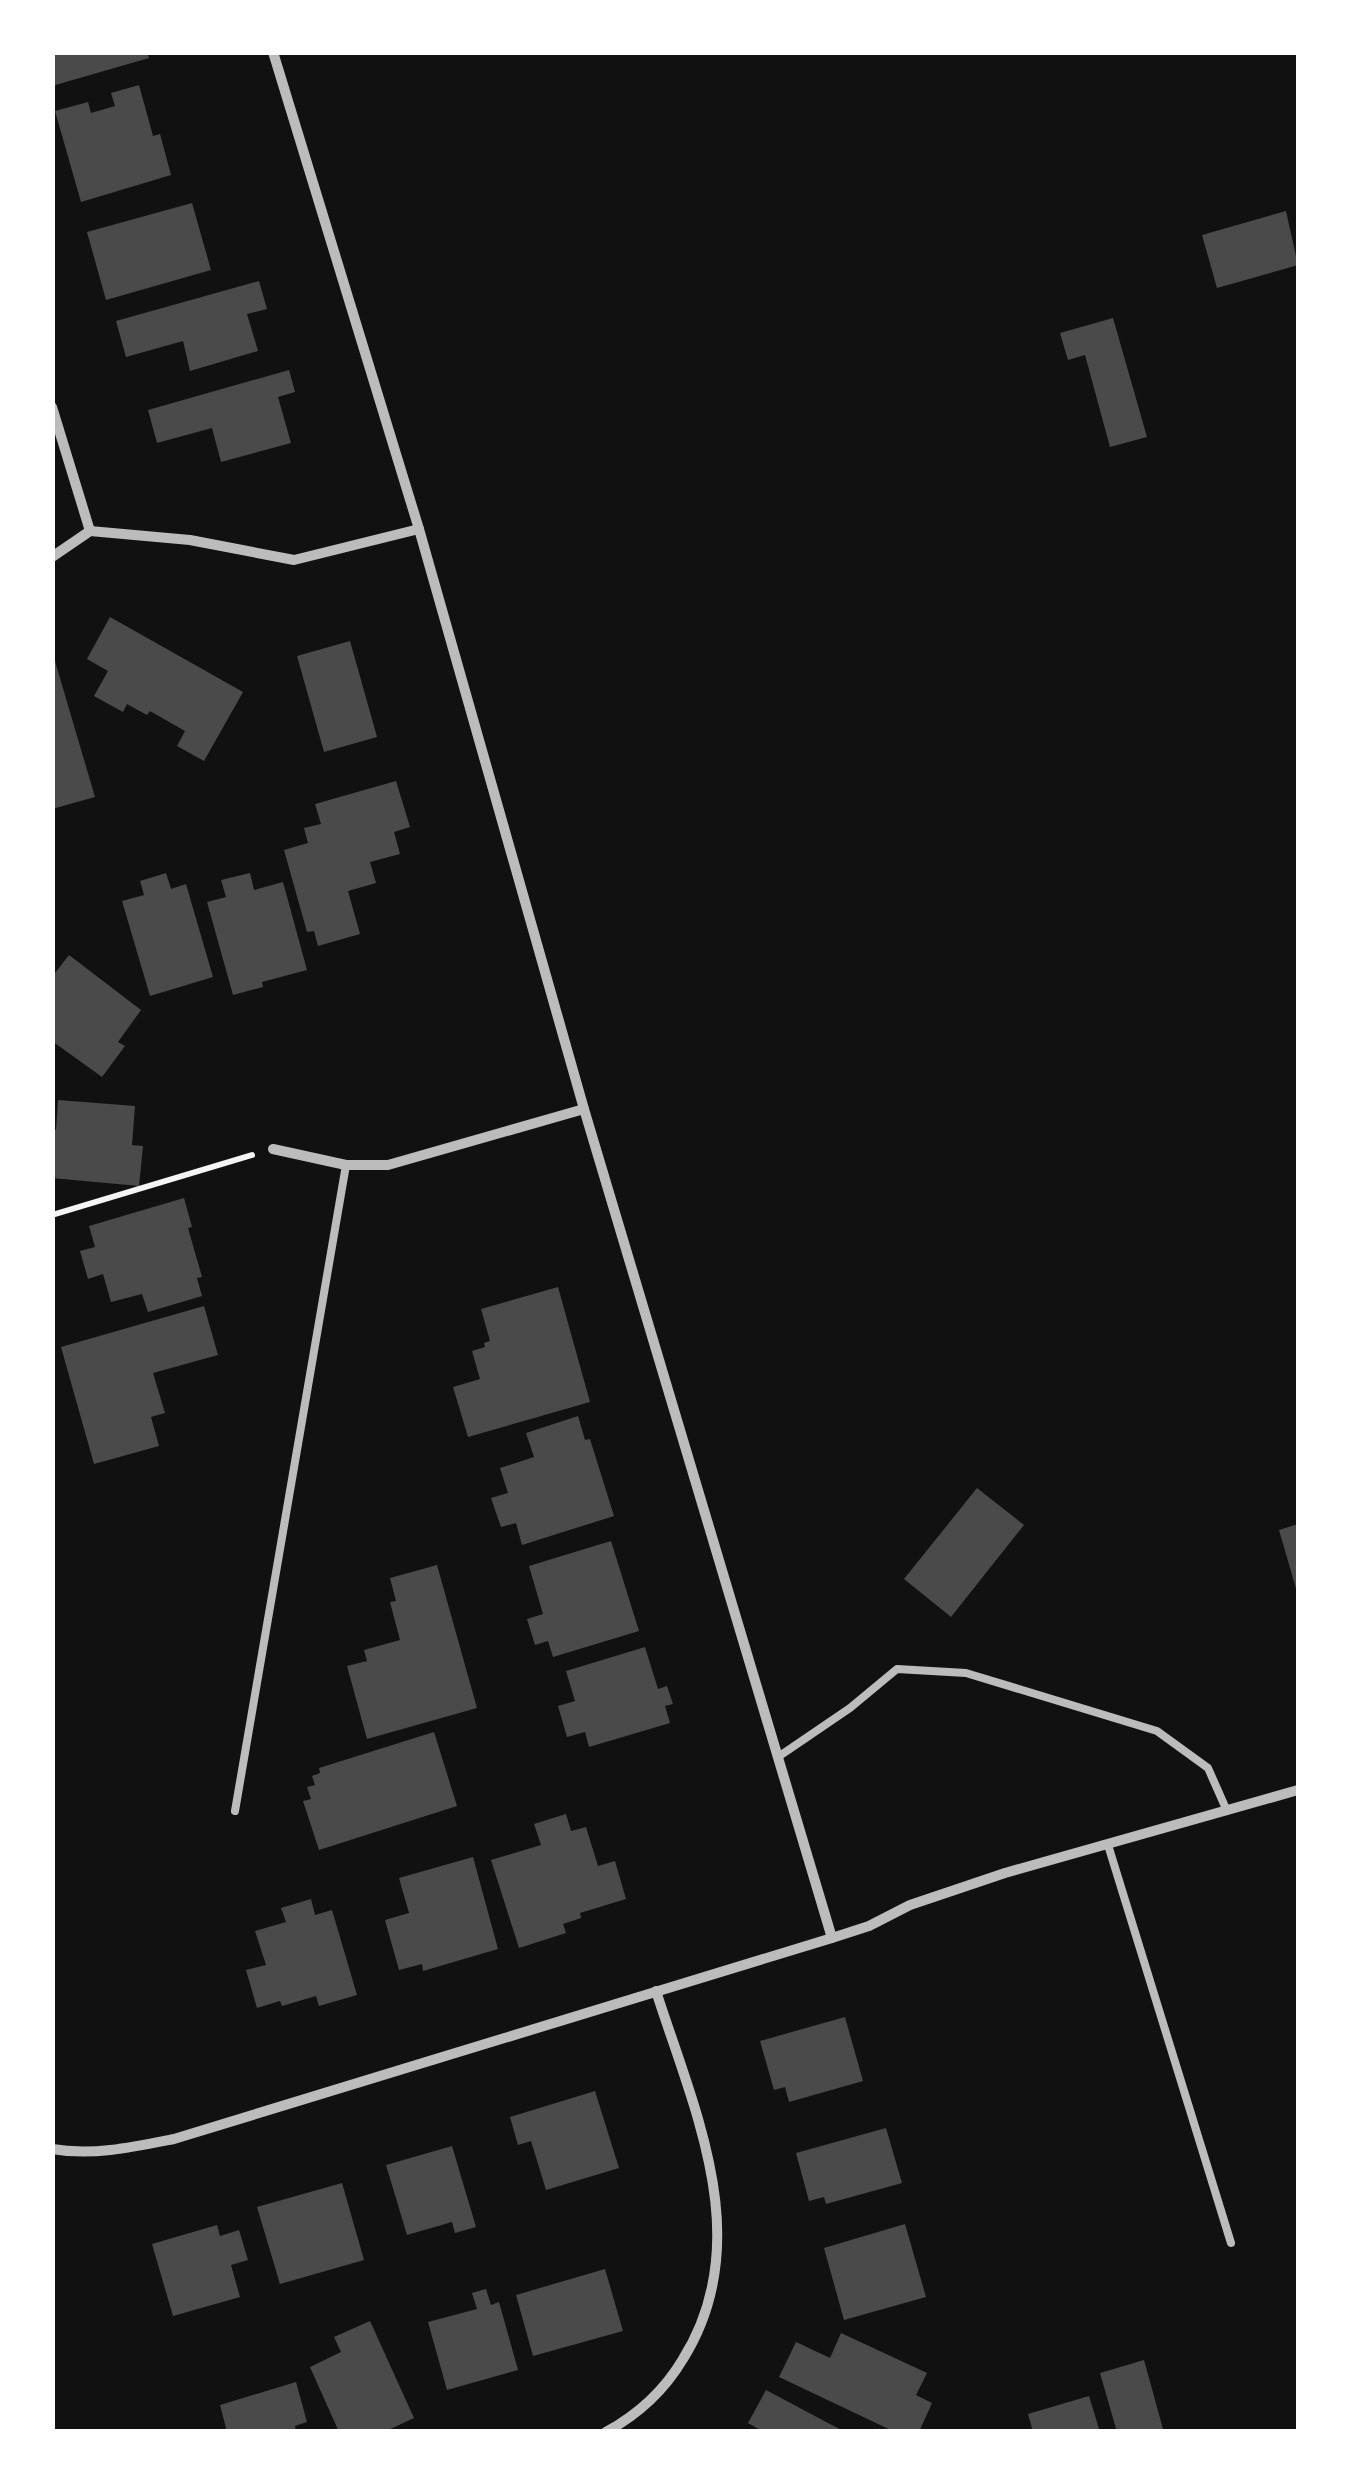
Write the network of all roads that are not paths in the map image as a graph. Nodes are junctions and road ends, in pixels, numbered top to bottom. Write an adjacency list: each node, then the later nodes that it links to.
1 (273, 52): 3 (street)
2 (52, 407): 4 (street)
3 (419, 529): 4 (street); 6 (street)
4 (90, 531): 5 (street)
5 (52, 557)
6 (584, 1109): 8 (street); 9 (street)
7 (272, 1149): 8 (street)
8 (346, 1165): 12 (lane)
9 (778, 1757): 11 (lane); 14 (street)
10 (1298, 1790): 11 (street)
11 (1227, 1810): 13 (street)
12 (235, 1811)
13 (1108, 1846): 14 (street); 17 (lane)
14 (832, 1938): 15 (street)
15 (656, 1991): 16 (street); 18 (street)
16 (52, 2149)
17 (1231, 2242)
18 (606, 2432)

